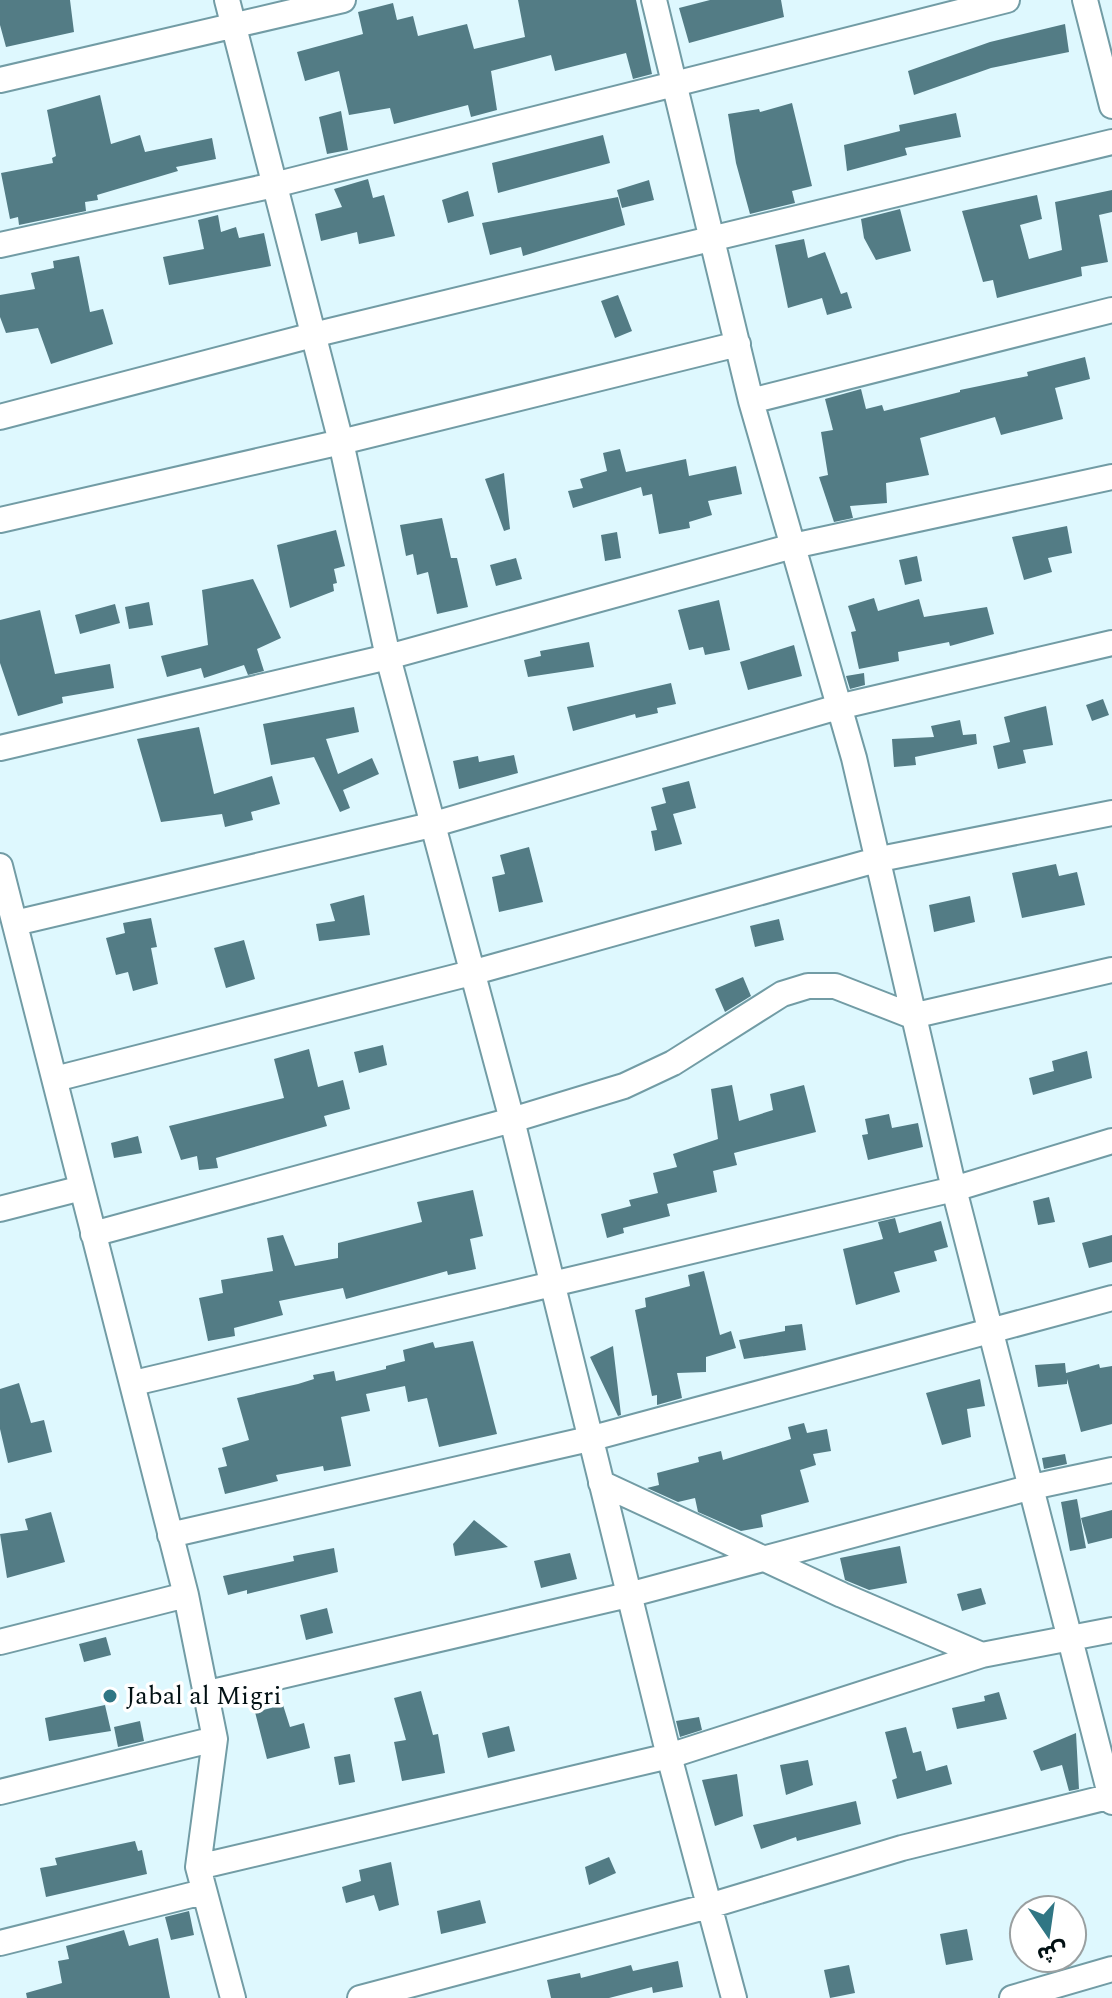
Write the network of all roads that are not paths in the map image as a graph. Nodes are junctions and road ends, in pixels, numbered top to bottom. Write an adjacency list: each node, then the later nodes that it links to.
1 (227, 0): 6 (street)
2 (343, 0): 6 (street)
3 (654, 0): 8 (street)
4 (1007, 0): 8 (street)
5 (1085, 0): 9 (street)
6 (234, 27): 7 (street); 11 (street)
7 (0, 80)
8 (675, 86): 11 (street); 12 (street)
9 (1112, 106)
10 (1112, 142): 12 (street)
11 (274, 185): 13 (street); 15 (street)
12 (712, 237): 15 (street); 16 (street)
13 (0, 245)
14 (1112, 310): 17 (street)
15 (313, 335): 18 (street); 19 (street)
16 (738, 344): 17 (street); 19 (street)
17 (751, 401): 22 (street)
18 (0, 417)
19 (341, 442): 21 (street); 24 (street)
20 (1112, 477): 22 (street)
21 (0, 520)
22 (793, 546): 24 (street); 25 (street)
23 (1112, 643): 25 (street)
24 (388, 657): 26 (street); 28 (street)
25 (838, 707): 28 (street); 29 (street)
26 (0, 748)
27 (1112, 813): 29 (street)
28 (431, 825): 31 (street); 33 (street)
29 (880, 859): 33 (street); 34 (street)
30 (0, 866): 31 (street)
31 (15, 923): 35 (street)
32 (1112, 970): 34 (street)
33 (471, 973): 35 (street); 36 (street)
34 (912, 1016): 36 (street); 39 (street)
35 (55, 1079): 38 (street)
36 (512, 1120): 41 (street); 42 (street)
37 (1112, 1141): 39 (street)
38 (82, 1188): 40 (street); 41 (street)
39 (954, 1189): 42 (street); 44 (street)
40 (0, 1209)
41 (93, 1234): 45 (street)
42 (550, 1282): 45 (street); 46 (street)
43 (1112, 1298): 44 (street)
44 (994, 1331): 46 (street); 49 (street)
45 (134, 1383): 50 (street)
46 (589, 1439): 48 (street); 50 (street)
47 (1112, 1470): 49 (street)
48 (601, 1483): 51 (street); 52 (street)
49 (1032, 1487): 51 (street); 55 (street)
50 (170, 1535): 53 (street)
51 (767, 1558): 52 (street); 57 (street)
52 (632, 1594): 58 (street); 60 (street)
53 (186, 1595): 56 (street); 58 (street)
54 (1112, 1630): 55 (street)
55 (1070, 1640): 57 (street); 62 (street)
56 (0, 1642)
57 (982, 1655): 60 (street)
58 (204, 1694): 59 (street)
59 (215, 1739): 61 (street); 63 (street)
60 (669, 1756): 63 (street); 65 (street)
61 (0, 1792)
62 (1112, 1798): 65 (street)
63 (198, 1867): 64 (street)
64 (203, 1892): 66 (street); 68 (street)
65 (709, 1906): 69 (street); 70 (street)
66 (0, 1943)
67 (1112, 1969): 71 (street)
68 (233, 1998)
69 (360, 1998)
70 (734, 1998)
71 (1012, 1998)

